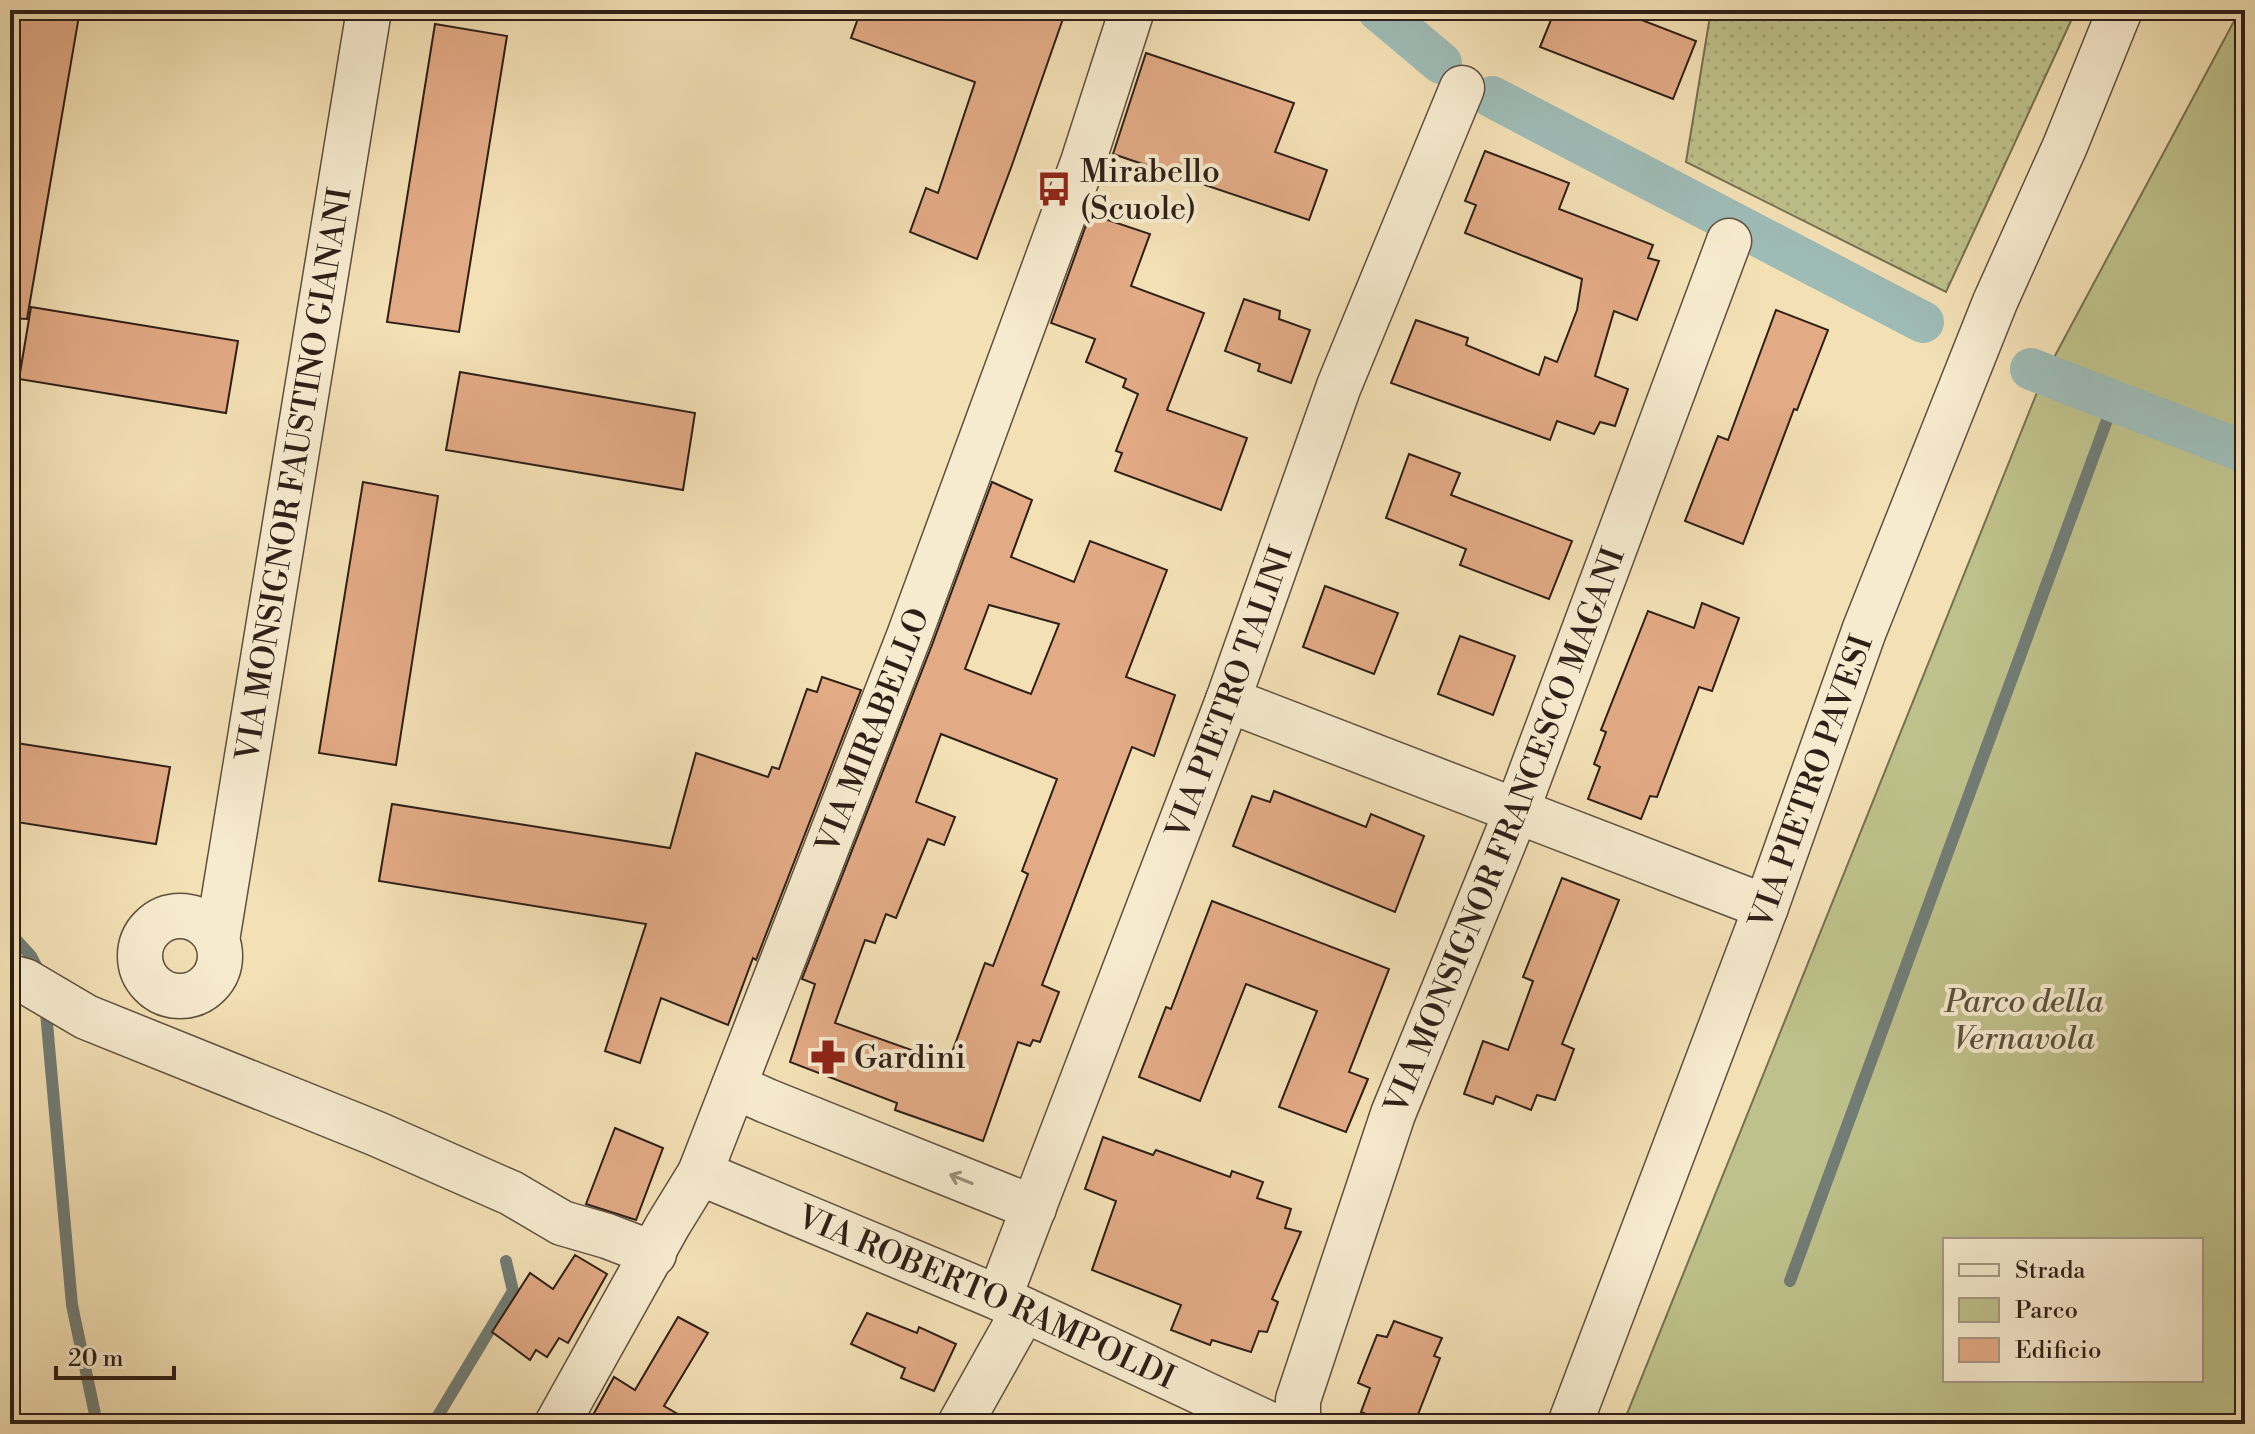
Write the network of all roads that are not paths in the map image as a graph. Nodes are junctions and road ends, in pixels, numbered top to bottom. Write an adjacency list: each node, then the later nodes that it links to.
1 (369, 10): 11 (street, VIA MONSIGNOR FAUSTINO GIANANI)
2 (1132, 10): 13 (street, VIA MIRABELLO)
3 (2120, 10): 6 (street, VIA PIETRO PAVESI)
4 (2137, 10): 6 (street, VIA PIETRO PAVESI)
5 (1462, 88): 8 (street, VIA PIETRO TALINI)
6 (2065, 146): 10 (street, VIA PIETRO PAVESI)
7 (1729, 241): 9 (street, VIA MONSIGNOR FRANCESCO MAGANI)
8 (1228, 700): 9 (street); 15 (street, VIA PIETRO TALINI)
9 (1517, 810): 10 (street); 21 (street, VIA MONSIGNOR FRANCESCO MAGANI)
10 (1766, 907): 22 (street, VIA PIETRO PAVESI)
11 (217, 940)
12 (10, 977): 16 (street)
13 (734, 1086): 14 (street, VIA MIRABELLO); 15 (street, one-way to 13)
14 (700, 1173): 16 (street, VIA MIRABELLO); 17 (street, VIA ROBERTO RAMPOLDI)
15 (1034, 1208): 17 (street, VIA PIETRO TALINI)
16 (654, 1254): 18 (street, VIA MIRABELLO)
17 (1012, 1304): 19 (street, VIA PIETRO TALINI); 20 (street, VIA ROBERTO RAMPOLDI)
18 (557, 1424)
19 (960, 1424)
20 (1269, 1424)
21 (1298, 1424)
22 (1570, 1424)

